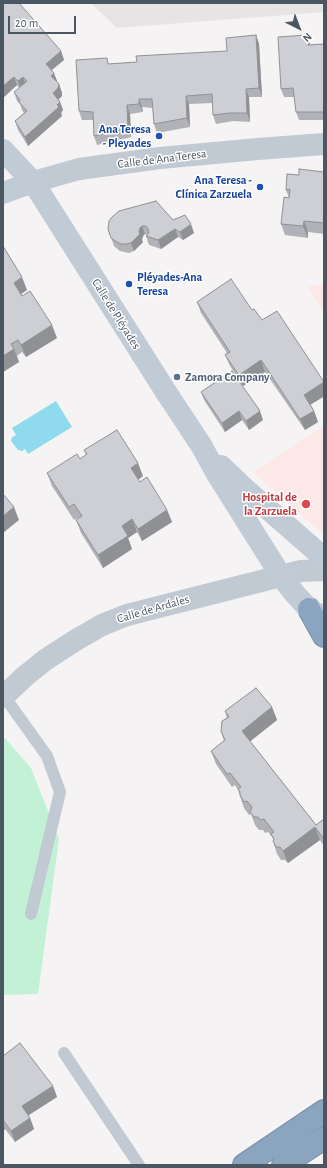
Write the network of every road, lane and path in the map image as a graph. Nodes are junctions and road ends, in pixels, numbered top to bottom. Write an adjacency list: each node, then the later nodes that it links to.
1 (324, 144): 3 (street, Calle de Ana Teresa)
2 (3, 150): 3 (main road, Calle de Pléyades)
3 (33, 182): 4 (main road, Calle de Ana Teresa); 5 (main road, Calle de Pléyades)
4 (3, 192)
5 (201, 445): 6 (main road, Calle de Pléyades); 7 (main road, Calle de Pléyades)
6 (323, 566): 7 (street, Calle de Ardales); 8 (street)
7 (281, 576): 8 (main road, Calle de Pléyades); 10 (street, Calle de Ardales)
8 (311, 609): 9 (highway)
9 (324, 636)
10 (3, 696): 11 (lane)
11 (31, 914)
12 (64, 1054): 15 (lane)
13 (324, 1111): 16 (highway)
14 (324, 1138): 17 (highway)
15 (139, 1165)
16 (244, 1165)
17 (283, 1165)

